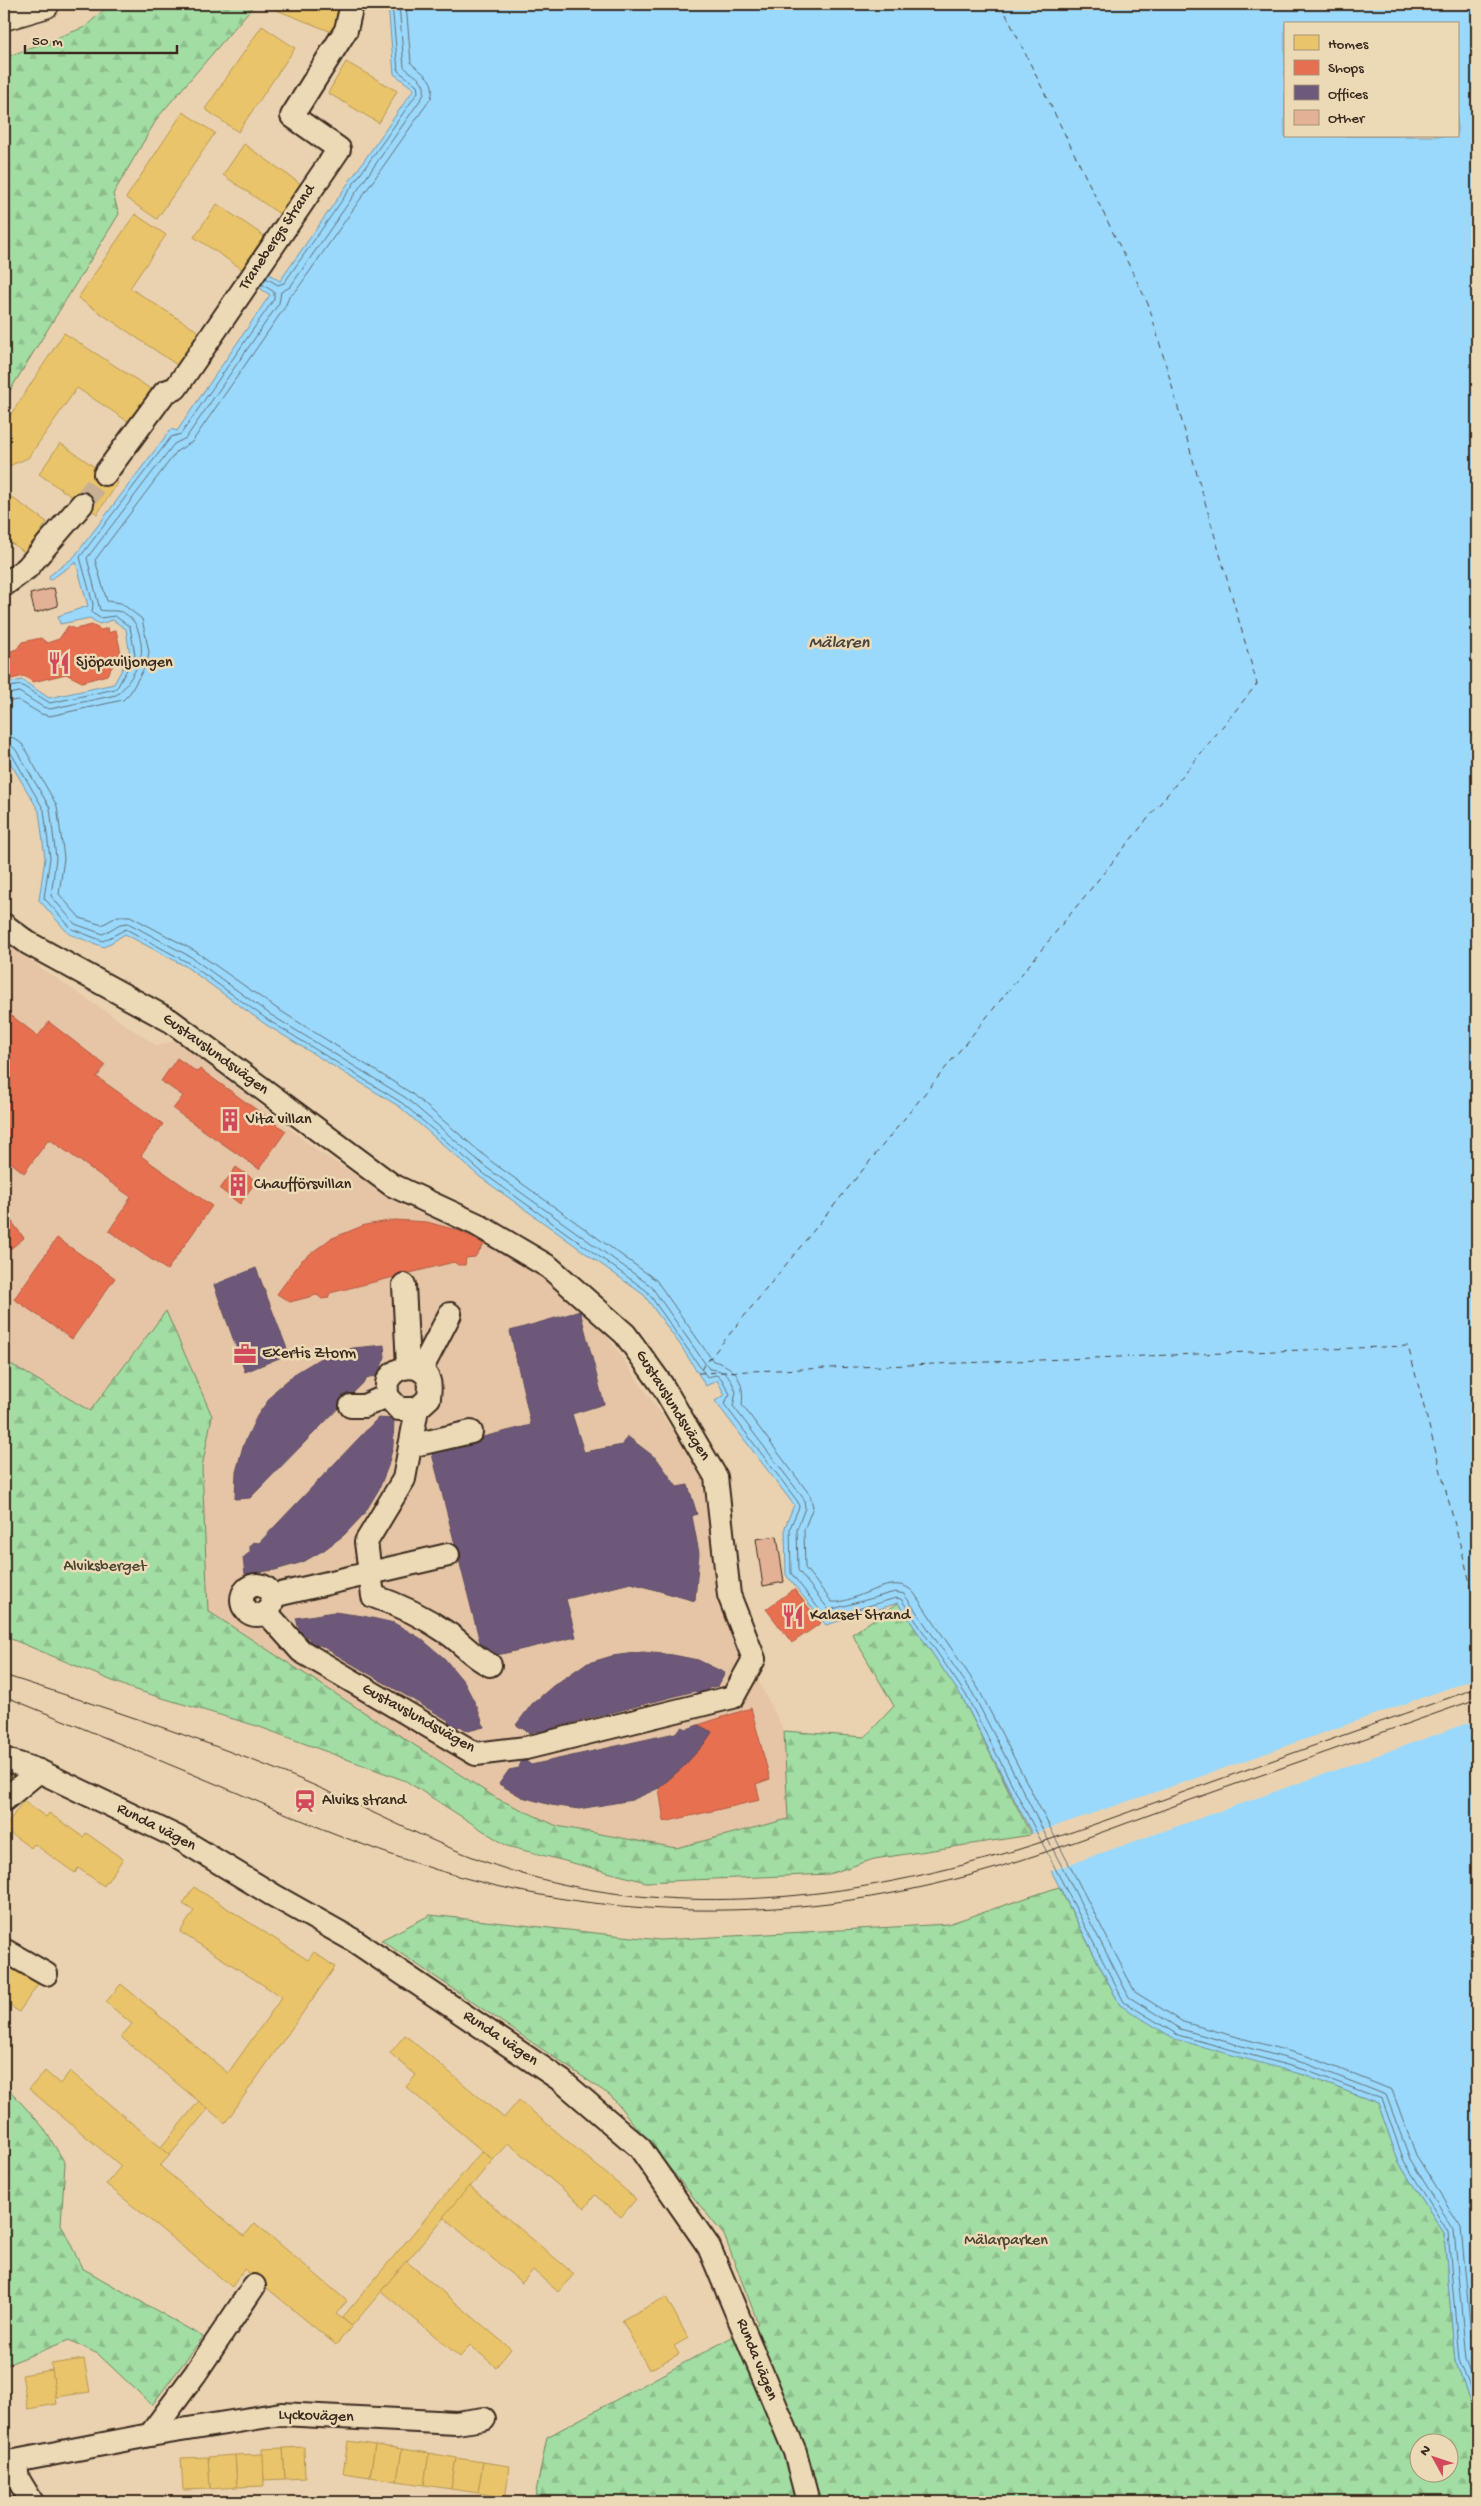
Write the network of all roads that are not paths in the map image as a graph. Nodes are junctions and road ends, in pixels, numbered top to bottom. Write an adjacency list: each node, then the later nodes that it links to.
1 (45, 4): 3 (main road)
2 (352, 4): 4 (street, Tranebergs Strand)
3 (4, 16)
4 (105, 474)
5 (82, 504): 6 (street)
6 (4, 585)
7 (4, 925): 17 (street, Gustavslundsvägen)
8 (404, 1285): 10 (street)
9 (450, 1314): 10 (street)
10 (415, 1368): 11 (street); 13 (street)
11 (387, 1396): 12 (street); 13 (street)
12 (351, 1406)
13 (417, 1409): 15 (street)
14 (471, 1432): 15 (street)
15 (410, 1446): 17 (street)
16 (448, 1555): 17 (street)
17 (369, 1572): 18 (street)
18 (490, 1664)
19 (4, 1759): 20 (street, Runda vägen)
20 (39, 1771): 21 (street); 29 (street, Runda vägen)
21 (4, 1800)
22 (4, 1950): 23 (street)
23 (46, 1974)
24 (254, 2286): 26 (street)
25 (484, 2419): 26 (street, Lyckovägen)
26 (150, 2435): 27 (street, Lyckovägen)
27 (9, 2461): 28 (street)
28 (32, 2502)
29 (808, 2502)

